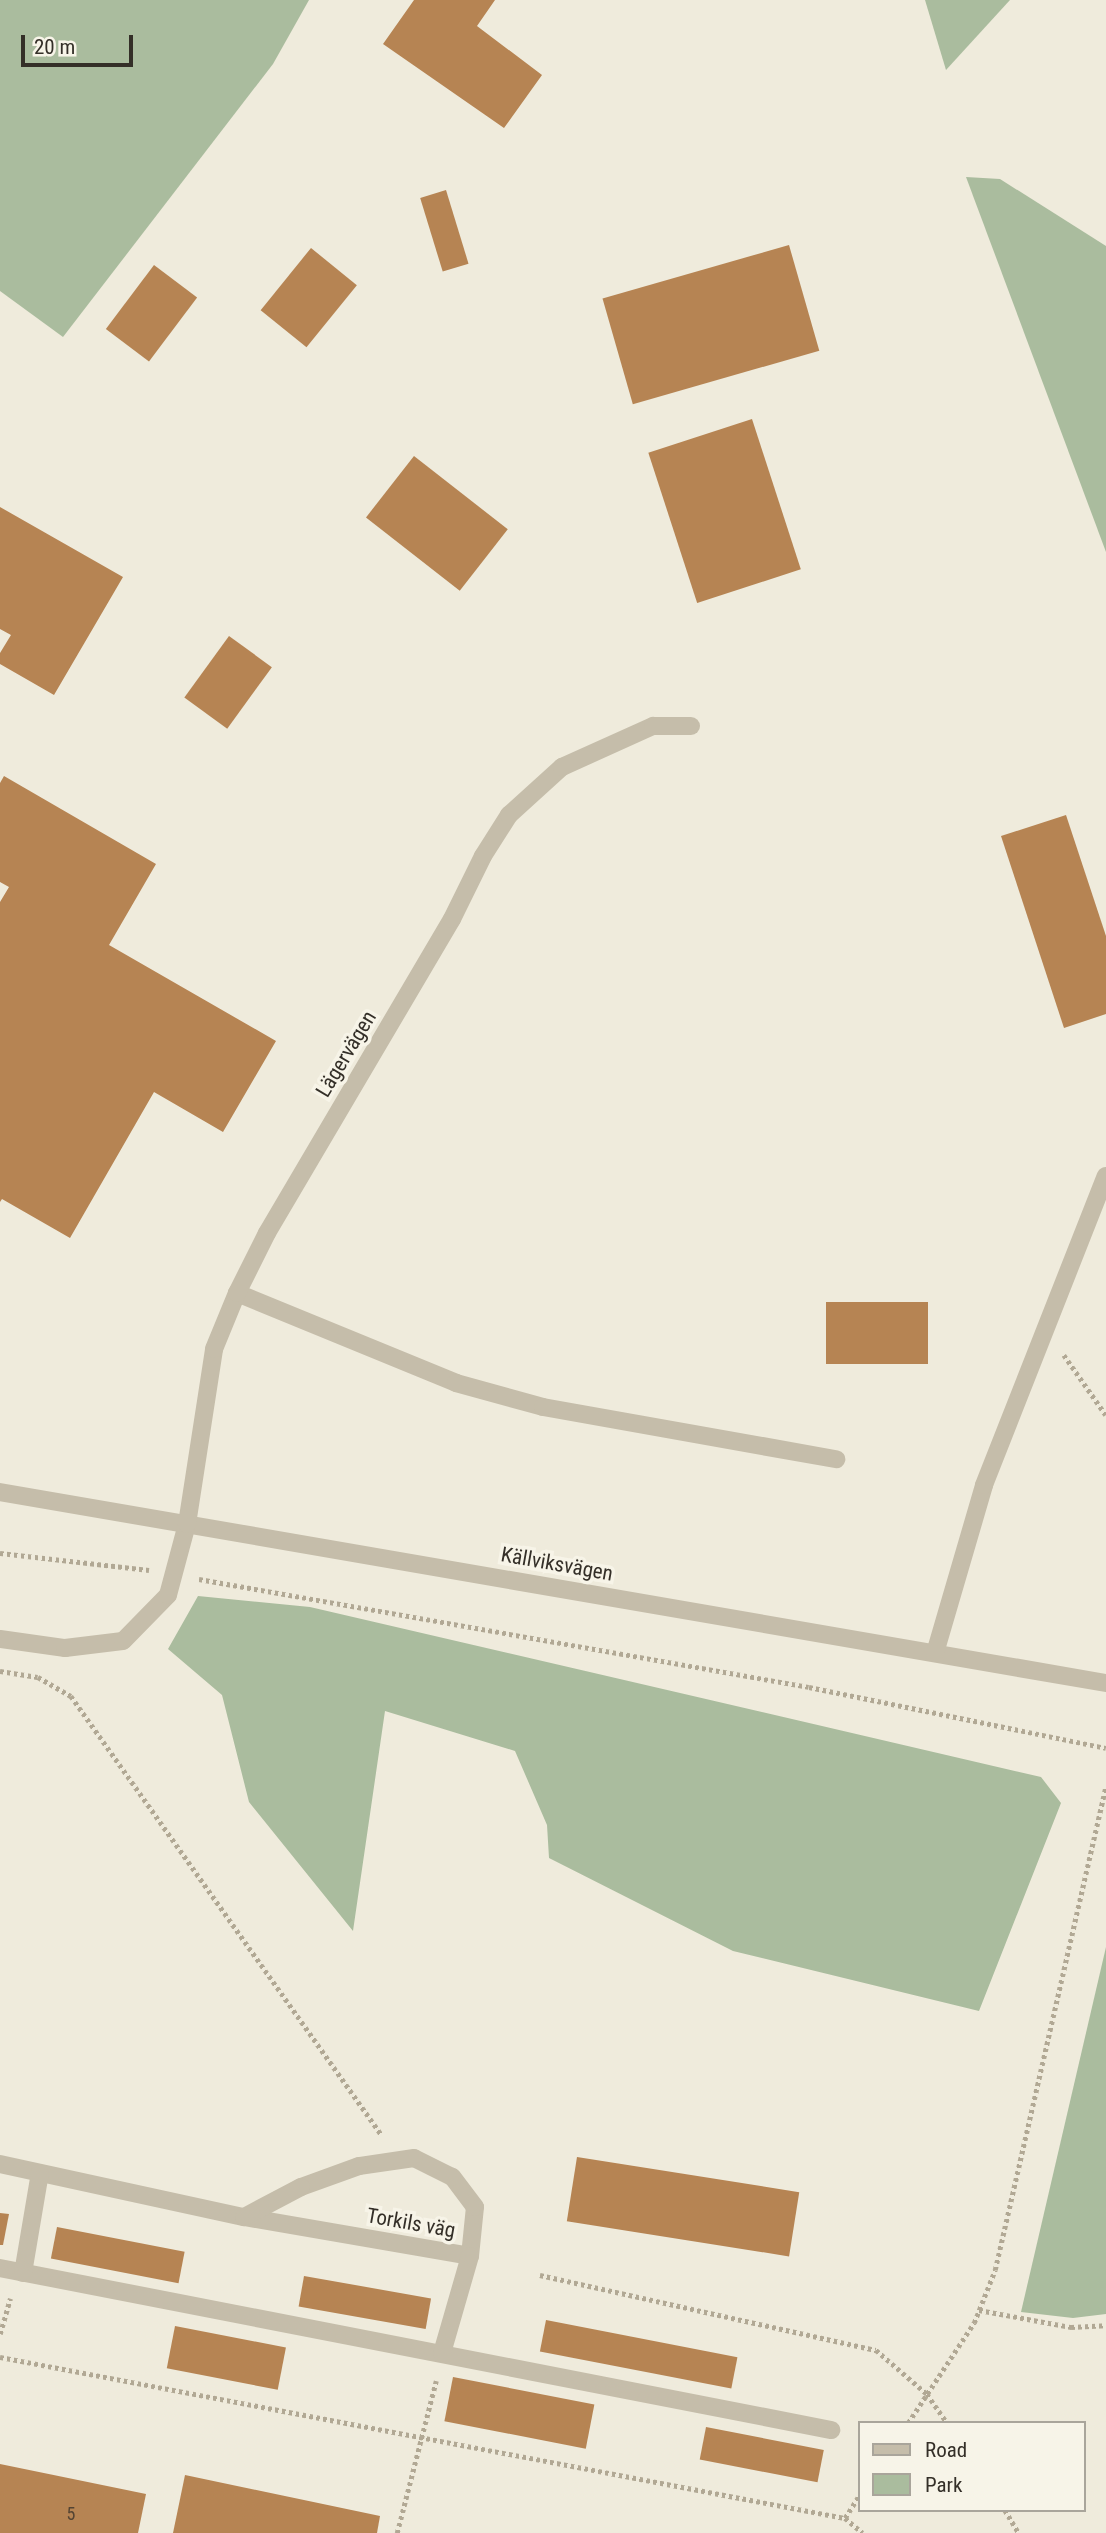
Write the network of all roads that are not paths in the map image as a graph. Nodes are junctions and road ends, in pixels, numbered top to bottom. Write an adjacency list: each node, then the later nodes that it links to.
1 (691, 726): 3 (street, Lägervägen)
2 (1106, 1177): 8 (street)
3 (237, 1293): 4 (street); 6 (street, Lägervägen)
4 (836, 1459)
5 (0, 1492): 6 (street, Källviksvägen)
6 (187, 1524): 7 (street, Lägervägen); 8 (street, Källviksvägen)
7 (0, 1639)
8 (935, 1653): 9 (street, Källviksvägen)
9 (1106, 1683)
10 (0, 2164): 11 (street, Torkils väg)
11 (40, 2173): 12 (street, Torkils väg); 15 (street)
12 (244, 2217): 13 (street, Torkils väg); 13 (street, Torkils väg)
13 (470, 2256): 16 (street)
14 (0, 2268): 15 (street)
15 (23, 2273): 16 (street)
16 (442, 2353): 17 (street)
17 (831, 2430)

